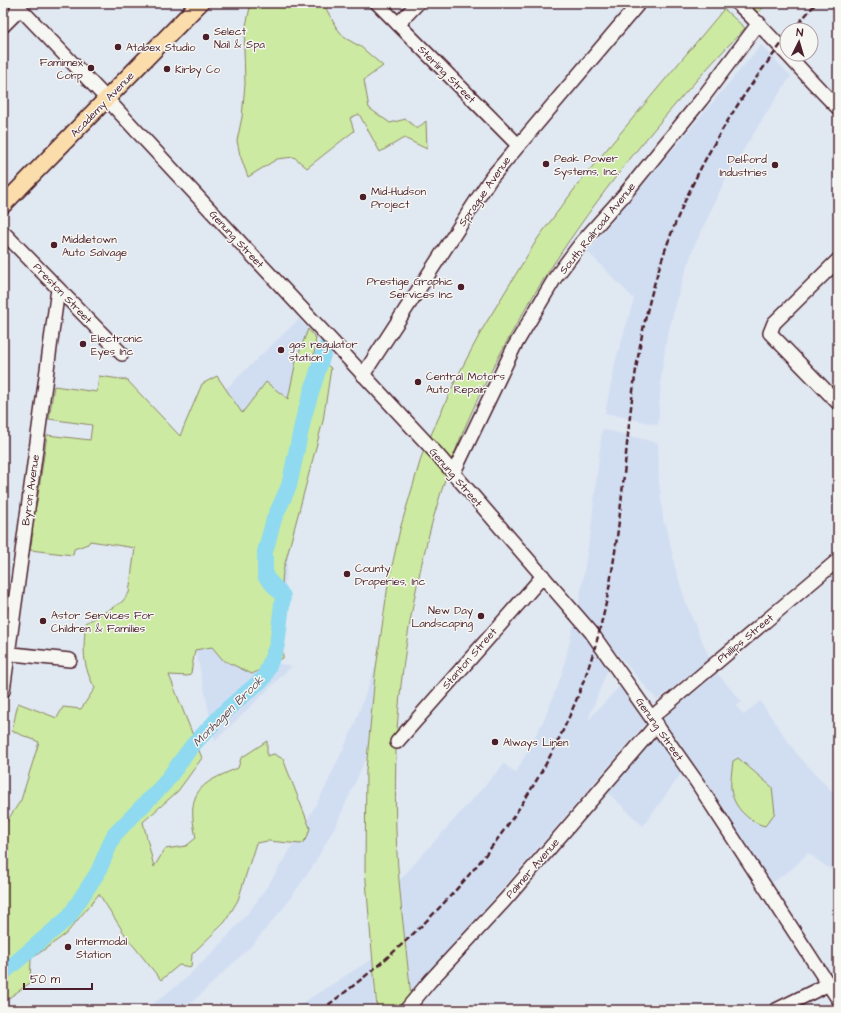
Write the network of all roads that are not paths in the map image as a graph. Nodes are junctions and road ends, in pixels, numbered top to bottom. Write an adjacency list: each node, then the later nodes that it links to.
1 (200, 3): 10 (main road, Academy Avenue)
2 (377, 3): 8 (street, Sterling Street)
3 (418, 3): 8 (street)
4 (639, 3): 12 (street, Sprague Avenue)
5 (737, 3): 7 (street)
6 (18, 6): 9 (street); 10 (street, Genung Street)
7 (759, 23): 11 (street); 20 (street, South Railroad Avenue)
8 (398, 24): 12 (street, Sterling Street)
9 (3, 26)
10 (107, 99): 13 (main road, Academy Avenue); 18 (street, Genung Street)
11 (836, 104)
12 (518, 145): 18 (street, Sprague Avenue)
13 (3, 205)
14 (3, 232): 16 (street, Preston Street)
15 (838, 260): 19 (street)
16 (58, 289): 17 (street, Preston Street); 23 (street, Byron Avenue)
17 (122, 354)
18 (363, 375): 20 (street, Genung Street)
19 (838, 403)
20 (453, 474): 22 (street, Genung Street)
21 (838, 560): 26 (street, Phillips Street)
22 (543, 576): 26 (street, Genung Street); 27 (street, Stanton Street)
23 (5, 654): 24 (street); 25 (street, Byron Avenue)
24 (70, 660)
25 (3, 691)
26 (654, 721): 28 (street, Genung Street); 30 (street, Palmer Avenue)
27 (397, 742)
28 (829, 984): 29 (street, Genung Street); 31 (street)
29 (838, 999)
30 (406, 1010)
31 (776, 1010)

